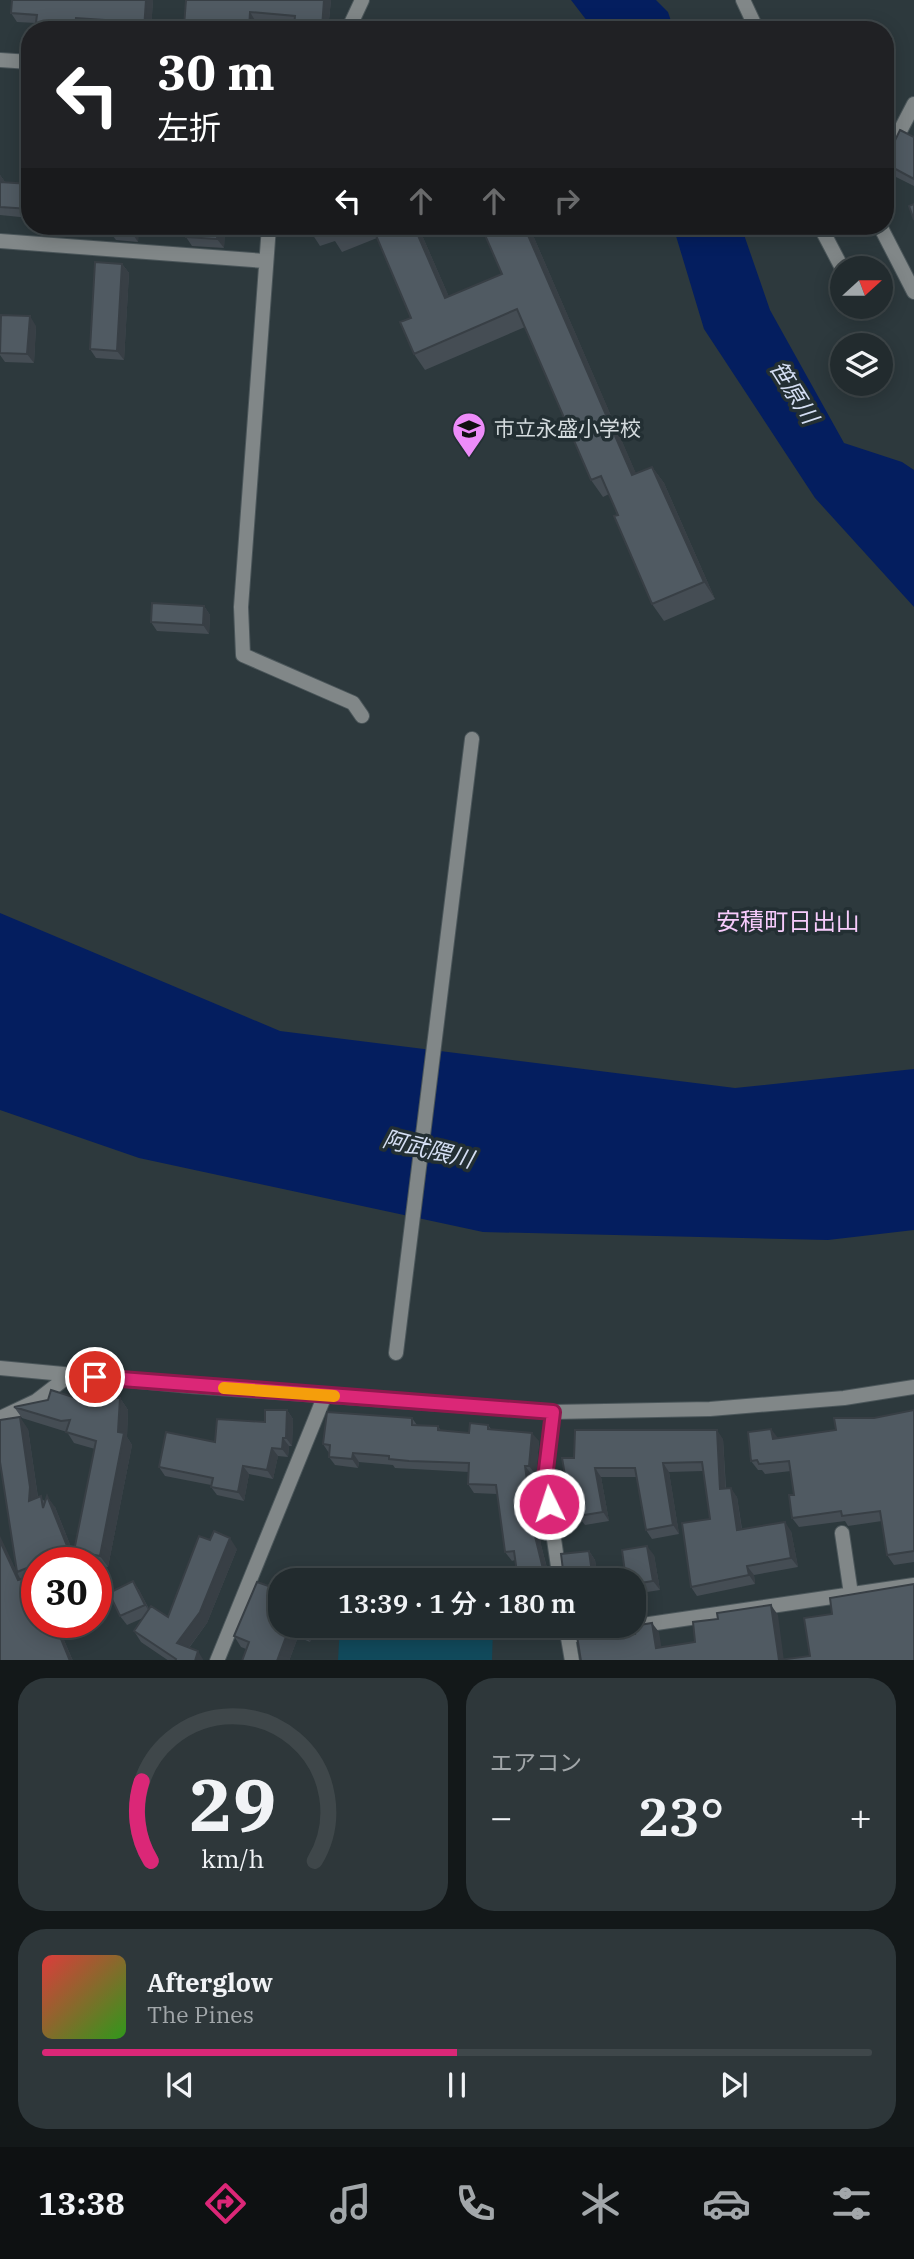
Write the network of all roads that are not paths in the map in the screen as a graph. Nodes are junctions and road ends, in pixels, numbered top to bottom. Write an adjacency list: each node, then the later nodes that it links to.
1 (362, 0): 3 (street)
2 (743, 0): 4 (street)
3 (352, 21)
4 (753, 21)
5 (0, 60): 6 (street)
6 (21, 61)
7 (914, 104): 8 (street)
8 (894, 143)
9 (267, 235): 14 (street)
10 (825, 235): 13 (street)
11 (885, 235): 15 (street)
12 (0, 241): 14 (street)
13 (836, 256)
14 (265, 261): 16 (street)
15 (914, 292)
16 (362, 716)
17 (472, 739): 18 (street)
18 (396, 1353)
19 (0, 1367): 20 (street)
20 (71, 1374): 22 (street); 24 (street)
21 (914, 1387): 23 (street)
22 (325, 1395): 23 (street); 31 (street)
23 (553, 1412): 26 (street)
24 (0, 1418)
25 (842, 1533): 28 (street)
26 (558, 1568)
27 (914, 1585): 28 (street)
28 (851, 1594): 29 (street)
29 (646, 1621)
30 (568, 1638): 32 (street)
31 (217, 1660)
32 (572, 1660)

